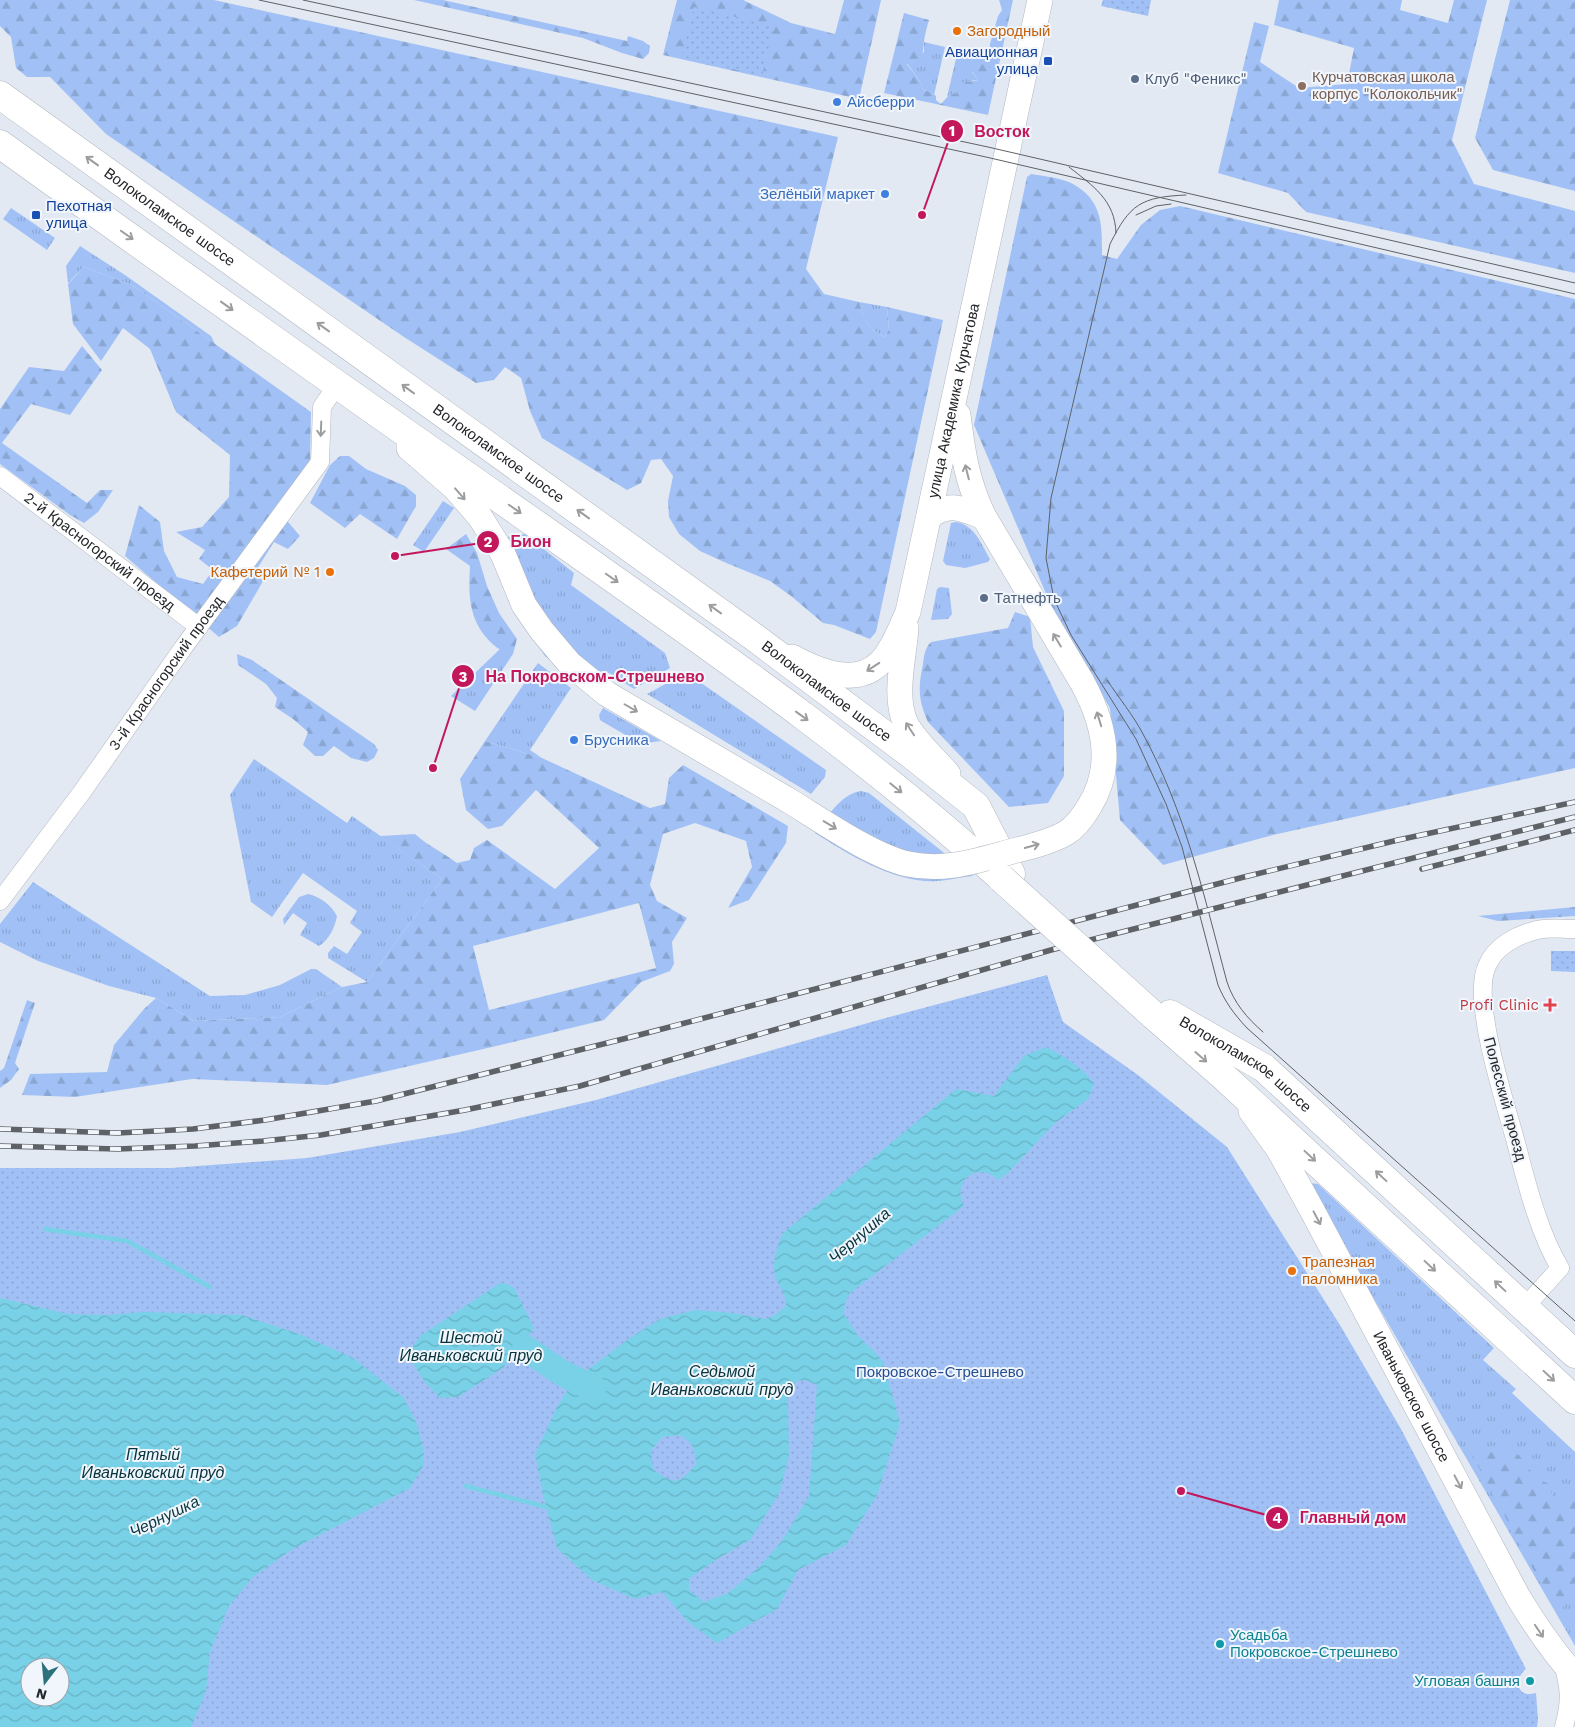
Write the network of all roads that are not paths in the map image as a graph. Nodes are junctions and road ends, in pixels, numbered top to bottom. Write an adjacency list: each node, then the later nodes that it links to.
1 (1040, 0): 7 (main road, улица Академика Курчатова)
2 (2, 97): 13 (main road, Волоколамское шоссе, one-way to 2)
3 (0, 144): 5 (main road, Волоколамское шоссе)
4 (0, 152): 5 (main road, Волоколамское шоссе)
5 (45, 176): 6 (main road, Волоколамское шоссе, one-way to 6)
6 (341, 388): 10 (main road, one-way to 10, bridge); 12 (street, 3-й Красногорский проезд, one-way to 12); 15 (main road, Волоколамское шоссе, one-way to 15)
7 (955, 395): 9 (main road, улица Академика Курчатова); 10 (main road, one-way to 7)
8 (0, 476): 12 (street, 2-й Красногорский проезд)
9 (929, 517): 10 (main road); 11 (main road, улица Академика Курчатова)
10 (984, 517)
11 (908, 612): 13 (main road, улица Академика Курчатова, one-way to 13); 14 (main road, one-way to 11)
12 (199, 627): 16 (street, 3-й Красногорский проезд)
13 (754, 637): 14 (main road, Волоколамское шоссе)
14 (976, 806): 15 (main road, Волоколамское шоссе)
15 (1006, 876): 18 (main road, Волоколамское шоссе)
16 (0, 901)
17 (1575, 930): 20 (street, Полесский проезд)
18 (1157, 1012): 19 (main road, Волоколамское шоссе, one-way to 19); 20 (main road, Волоколамское шоссе, one-way to 18)
19 (1223, 1076): 22 (main road, Волоколамское шоссе, one-way to 22); 23 (main road, Иваньковское шоссе, one-way to 23)
20 (1524, 1308): 21 (main road, Волоколамское шоссе)
21 (1575, 1354)
22 (1575, 1400)
23 (1569, 1669): 24 (street, Иваньковское шоссе)
24 (1564, 1727)

